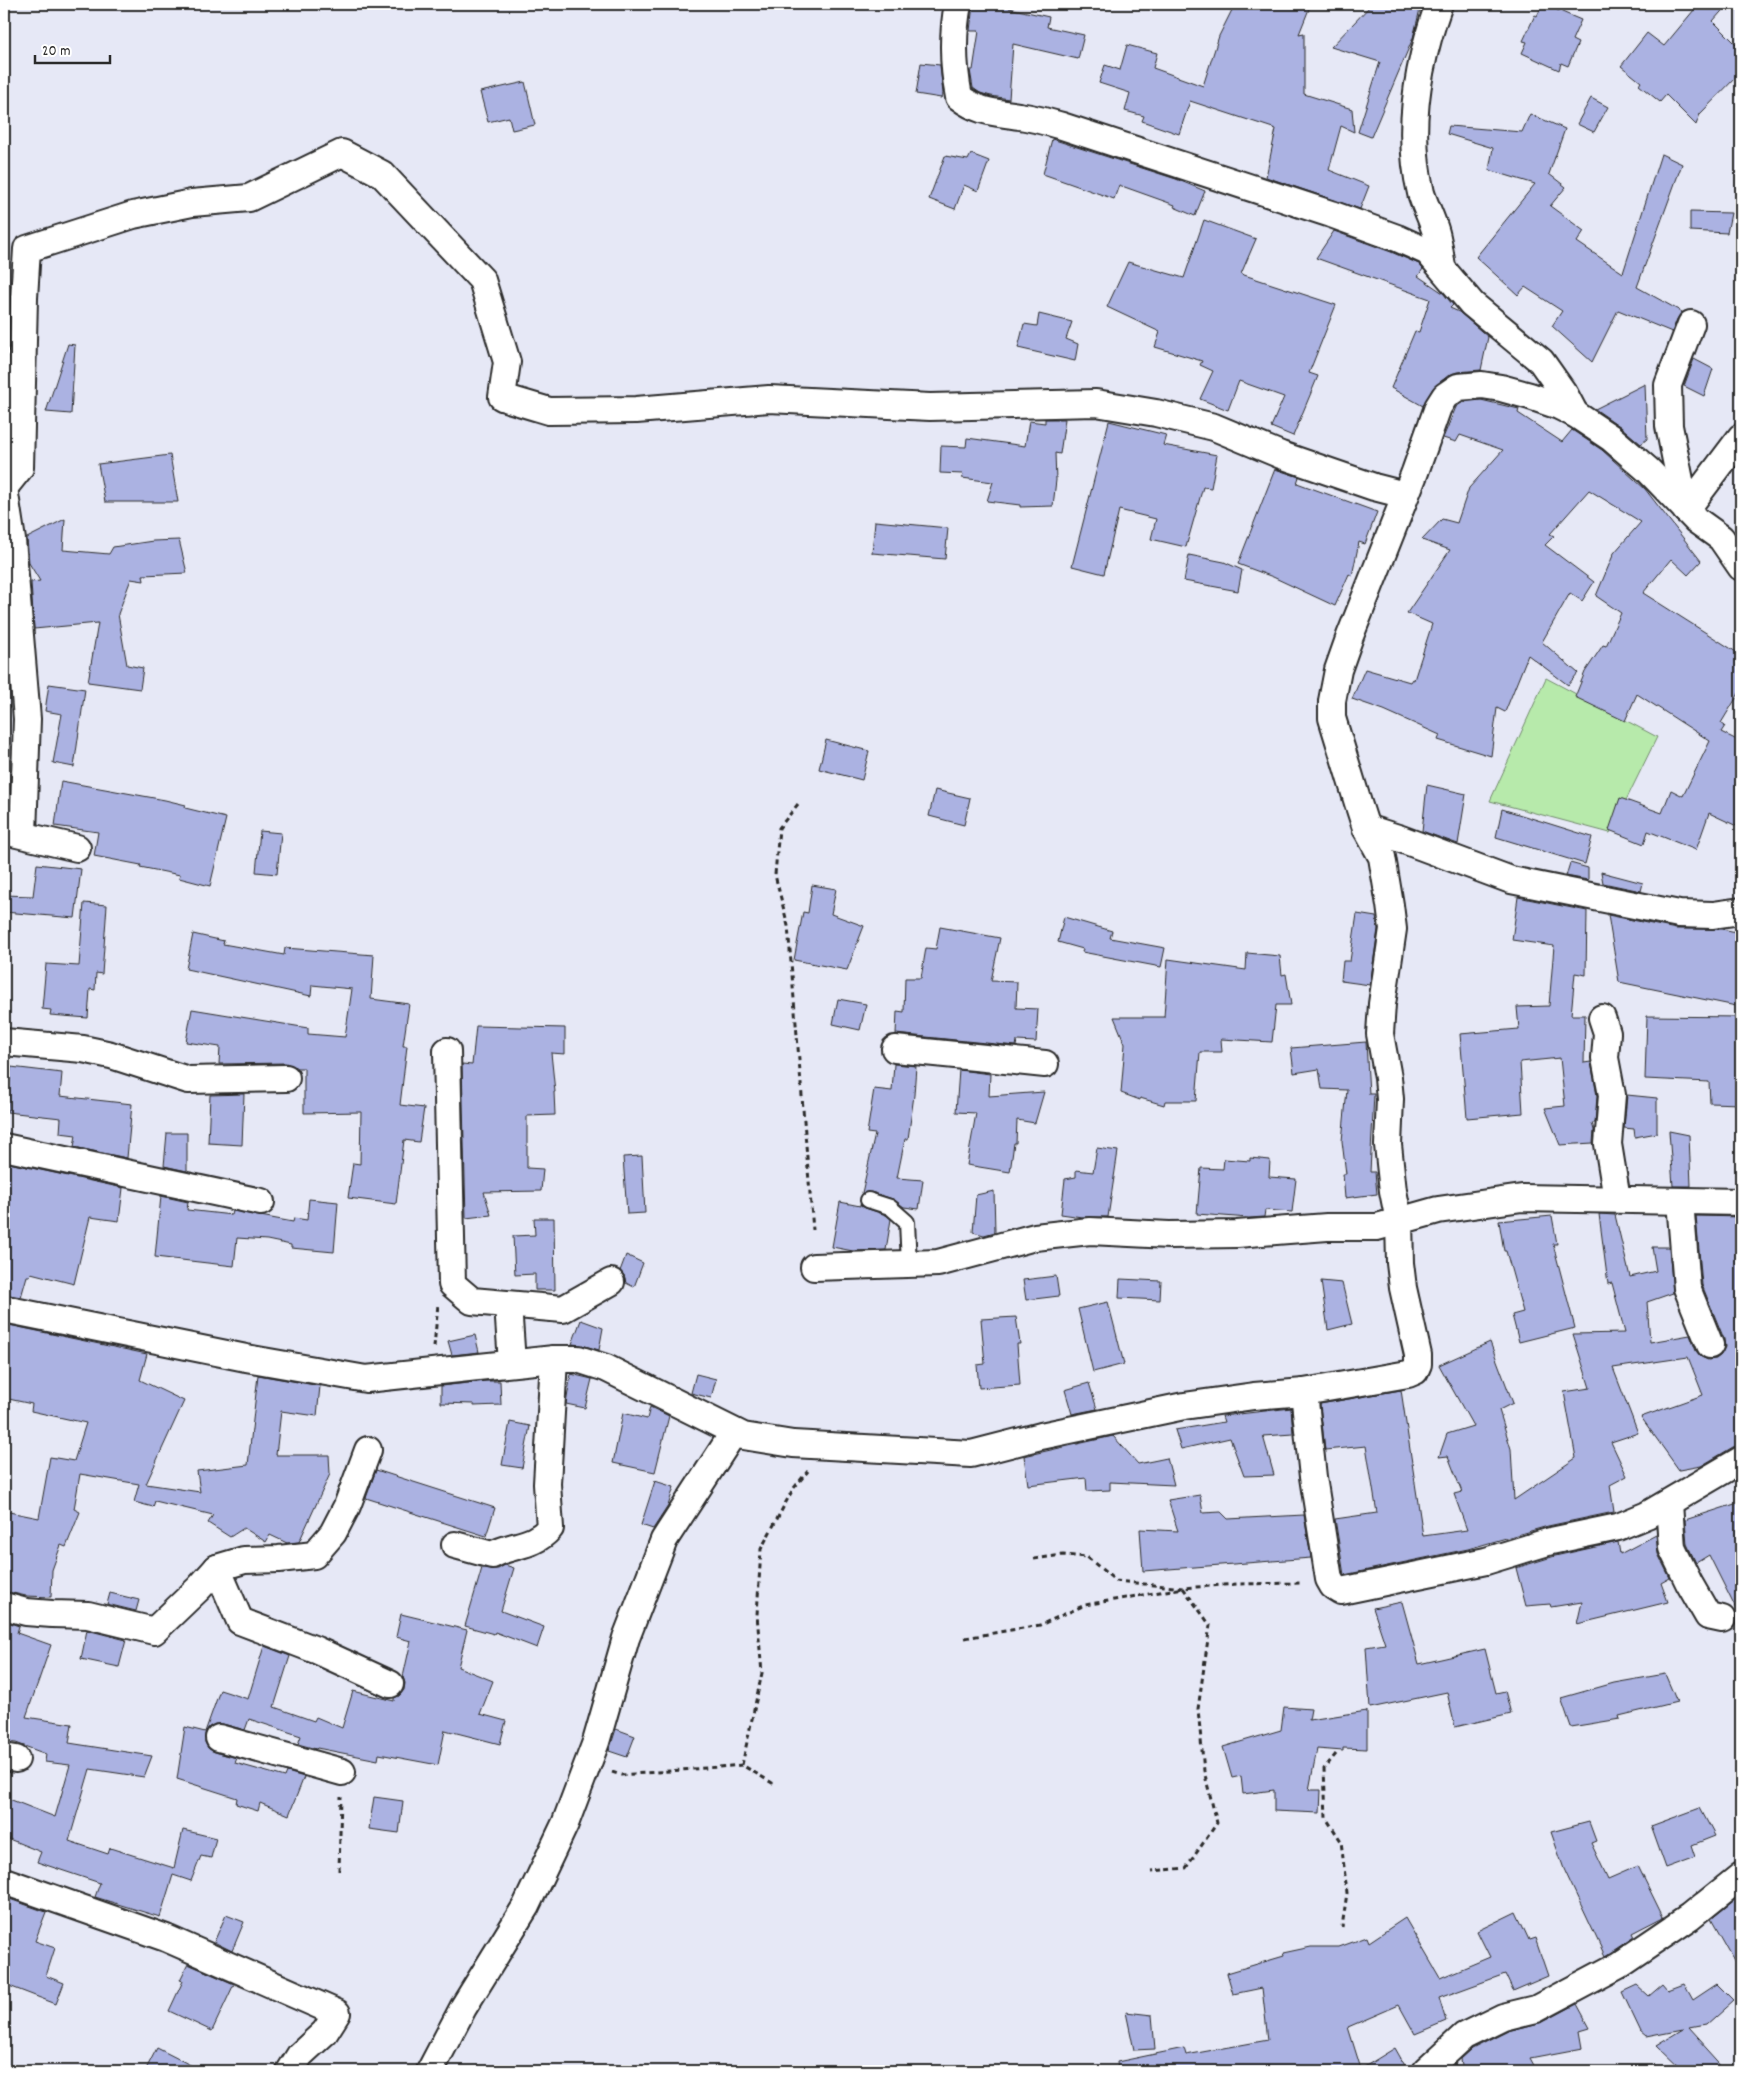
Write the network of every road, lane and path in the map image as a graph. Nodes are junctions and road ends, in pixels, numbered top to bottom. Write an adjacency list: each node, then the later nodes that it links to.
1 (958, 4): 3 (street)
2 (1439, 4): 3 (street)
3 (1442, 267): 5 (street)
4 (1691, 324): 9 (street)
5 (1575, 414): 8 (street); 9 (street)
6 (1741, 437): 9 (street)
7 (4, 488): 8 (street); 13 (street)
8 (1406, 495): 12 (street)
9 (1686, 510): 10 (street)
10 (1741, 568)
11 (798, 804): 29 (path)
12 (1366, 828): 15 (street); 28 (street)
13 (13, 832): 14 (street)
14 (77, 848)
15 (1741, 911)
16 (1602, 1018): 23 (street)
17 (4, 1042): 21 (street)
18 (895, 1049): 20 (street)
19 (447, 1051): 32 (street)
20 (1045, 1064)
21 (286, 1078)
22 (4, 1147): 26 (street)
23 (1617, 1199): 25 (street); 28 (street)
24 (868, 1200): 30 (lane)
25 (1680, 1201): 27 (street); 36 (street)
26 (261, 1202)
27 (1741, 1202)
28 (1399, 1221): 30 (street); 40 (street)
29 (813, 1230)
30 (909, 1264): 31 (street)
31 (814, 1267)
32 (452, 1268): 34 (street); 39 (path)
33 (611, 1282): 34 (street)
34 (508, 1305): 38 (street)
35 (4, 1309): 39 (street)
36 (1710, 1345)
37 (554, 1359): 38 (street); 41 (street); 46 (street)
38 (512, 1363): 39 (street)
39 (432, 1372)
40 (1304, 1392): 42 (street); 45 (street)
41 (734, 1432): 42 (street); 57 (street)
42 (830, 1446): 58 (path)
43 (368, 1450): 48 (street)
44 (1741, 1460): 45 (street)
45 (1669, 1502): 52 (street)
46 (455, 1544)
47 (1034, 1559): 50 (path)
48 (217, 1568): 51 (street); 54 (street)
49 (1312, 1582): 50 (path)
50 (1183, 1588): 53 (path); 62 (path)
51 (4, 1606)
52 (1722, 1619)
53 (965, 1638)
54 (390, 1684)
55 (219, 1738): 59 (street)
56 (1336, 1754): 65 (path)
57 (588, 1764): 58 (path); 67 (street)
58 (742, 1764): 60 (path)
59 (342, 1772): 61 (path)
60 (774, 1784)
61 (340, 1871)
62 (1152, 1871)
63 (1741, 1876): 68 (street)
64 (4, 1881): 66 (street)
65 (1342, 1927)
66 (290, 2071)
67 (430, 2071)
68 (1426, 2071)

